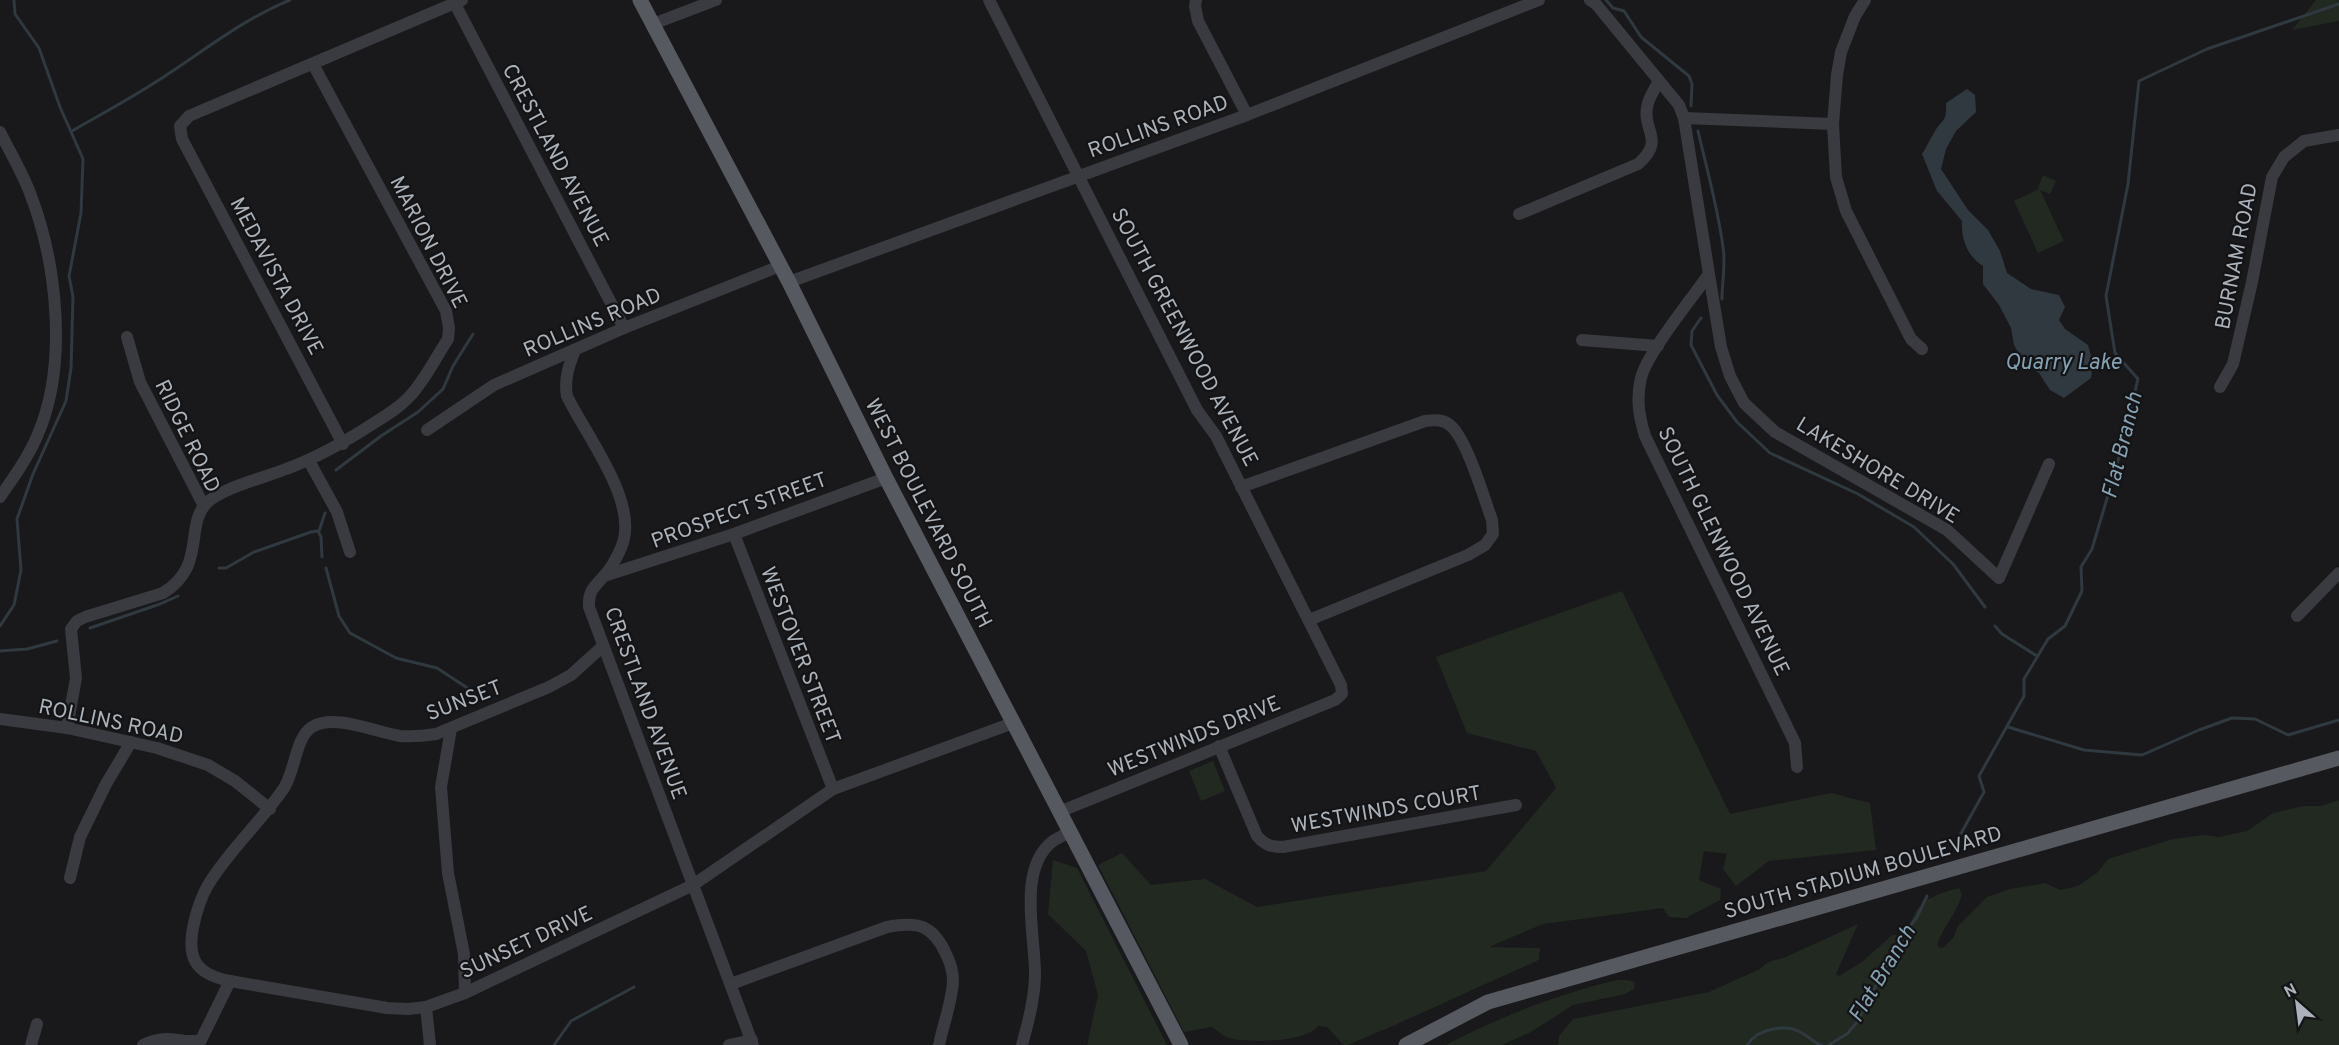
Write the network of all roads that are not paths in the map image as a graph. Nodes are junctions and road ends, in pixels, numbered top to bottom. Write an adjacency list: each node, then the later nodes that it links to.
1 (640, 0): 9 (main road, WEST BOULEVARD SOUTH)
2 (716, 0): 9 (street)
3 (989, 0): 17 (street, SOUTH GREENWOOD AVENUE)
4 (1196, 0): 12 (street)
5 (1539, 0): 12 (street, ROLLINS ROAD)
6 (1865, 0): 14 (street)
7 (457, 1): 10 (street); 22 (street, CRESTLAND AVENUE)
8 (1593, 2): 11 (street)
9 (653, 24): 19 (main road, WEST BOULEVARD SOUTH)
10 (314, 64): 30 (street, MARION DRIVE); 30 (street, MEDAVISTA DRIVE)
11 (1658, 82): 13 (street); 18 (street)
12 (1247, 114): 17 (street, ROLLINS ROAD)
13 (1684, 118): 14 (street); 20 (street)
14 (1833, 124): 26 (street)
15 (0, 132): 35 (street)
16 (2339, 135): 28 (street, BURNAM ROAD)
17 (1079, 175): 21 (street, ROLLINS ROAD); 34 (street, SOUTH GREENWOOD AVENUE)
18 (1519, 214)
19 (780, 266): 21 (main road, WEST BOULEVARD SOUTH); 22 (street, ROLLINS ROAD)
20 (1709, 274): 25 (street, SOUTH GLENWOOD AVENUE); 32 (street, LAKESHORE DRIVE)
21 (789, 282): 33 (main road, WEST BOULEVARD SOUTH)
22 (624, 328): 27 (street, ROLLINS ROAD)
23 (127, 338): 36 (street, RIDGE ROAD)
24 (1582, 340): 25 (street)
25 (1658, 346): 52 (street, SOUTH GLENWOOD AVENUE)
26 (1922, 349)
27 (575, 350): 29 (street, ROLLINS ROAD); 40 (street, CRESTLAND AVENUE)
28 (2220, 387)
29 (427, 430)
30 (343, 444): 31 (street)
31 (309, 460): 36 (street); 38 (street)
32 (2049, 464)
33 (886, 478): 37 (street, PROSPECT STREET); 46 (main road, WEST BOULEVARD SOUTH)
34 (1241, 487): 42 (street, SOUTH GREENWOOD AVENUE); 42 (street)
35 (0, 497)
36 (204, 506): 47 (street, RIDGE ROAD)
37 (734, 534): 40 (street, PROSPECT STREET); 53 (street, WESTOVER STREET)
38 (350, 552)
39 (2339, 573): 41 (street)
40 (604, 576): 43 (street, CRESTLAND AVENUE)
41 (2297, 616)
42 (1309, 620): 44 (street, SOUTH GREENWOOD AVENUE)
43 (602, 647): 48 (street, SUNSET); 59 (street, CRESTLAND AVENUE)
44 (1342, 694): 50 (street, WESTWINDS DRIVE)
45 (0, 719): 47 (street, ROLLINS ROAD)
46 (1013, 723): 53 (street, SUNSET DRIVE); 56 (main road, WEST BOULEVARD SOUTH)
47 (67, 728): 49 (street, ROLLINS ROAD)
48 (451, 729): 55 (street, SUNSET); 62 (street)
49 (131, 742): 55 (street, ROLLINS ROAD); 58 (street)
50 (1219, 746): 54 (street, WESTWINDS COURT); 56 (street, WESTWINDS DRIVE)
51 (2339, 758): 74 (main road, SOUTH STADIUM BOULEVARD)
52 (1797, 768)
53 (833, 789): 59 (street, SUNSET DRIVE)
54 (1516, 805)
55 (270, 809): 60 (street, SUNSET DRIVE)
56 (1059, 812): 57 (main road, WEST BOULEVARD SOUTH)
57 (1069, 832): 72 (street); 73 (main road, WEST BOULEVARD SOUTH)
58 (70, 878)
59 (693, 885): 61 (street, CRESTLAND AVENUE); 62 (street, SUNSET DRIVE)
60 (230, 981): 63 (street, SUNSET DRIVE); 66 (street)
61 (731, 984): 65 (street, CRESTLAND AVENUE); 71 (street)
62 (465, 993): 63 (street, SUNSET DRIVE)
63 (426, 1007): 69 (street)
64 (37, 1024): 67 (street)
65 (752, 1043): 70 (street)
66 (195, 1044): 68 (street)
67 (31, 1045)
68 (143, 1045)
69 (430, 1045)
70 (729, 1045)
71 (939, 1045)
72 (1022, 1045)
73 (1181, 1045)
74 (1406, 1045)

